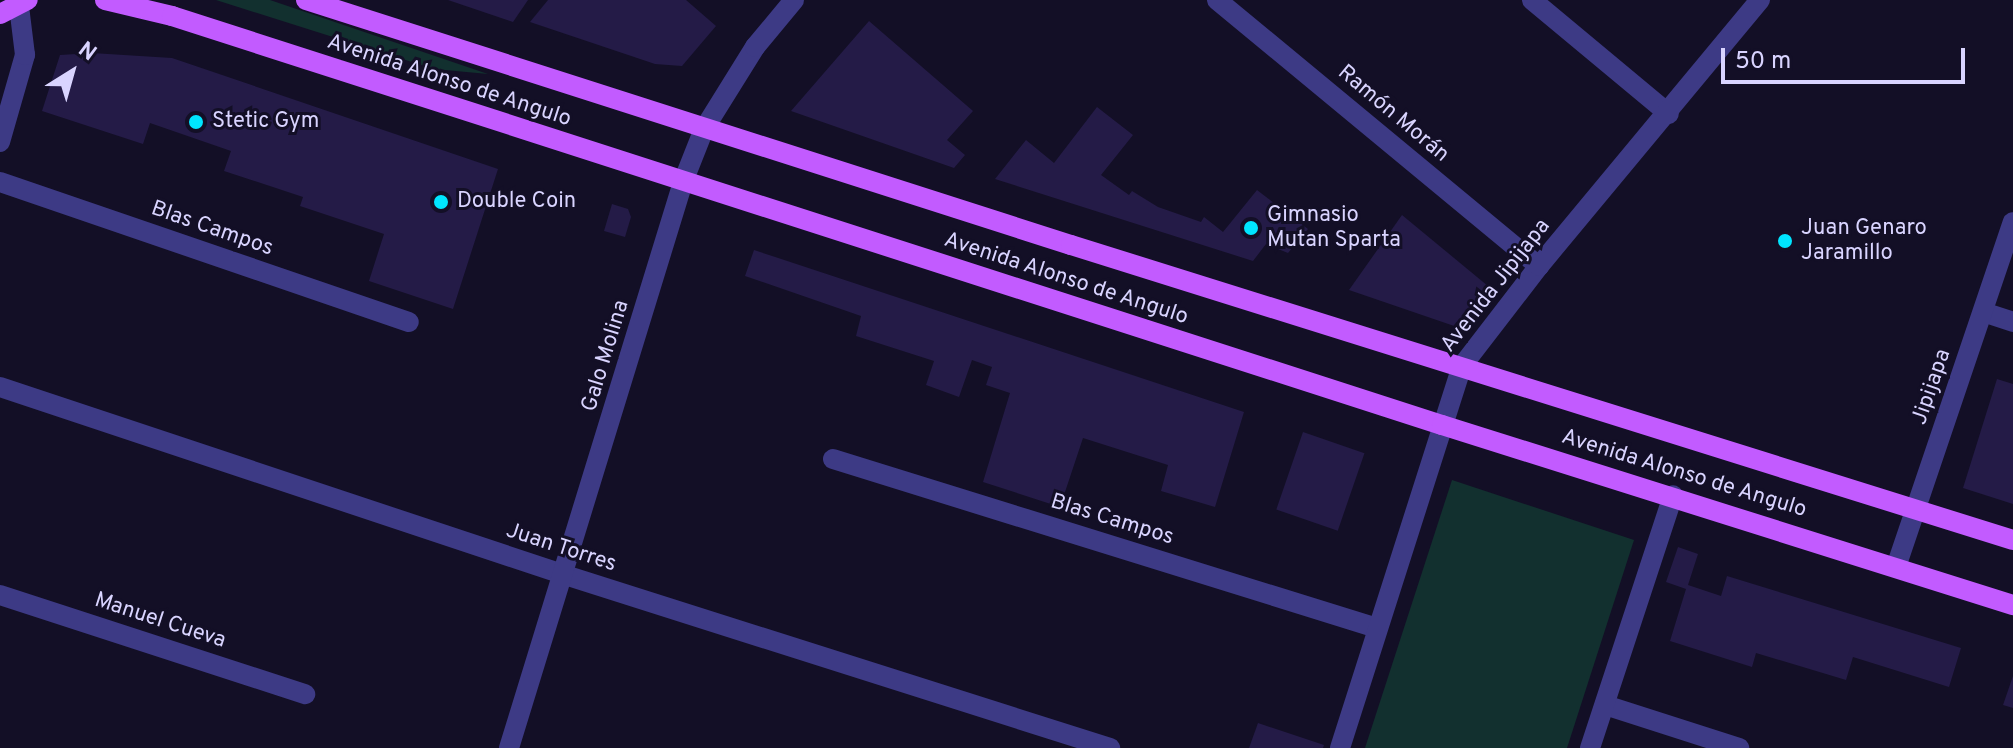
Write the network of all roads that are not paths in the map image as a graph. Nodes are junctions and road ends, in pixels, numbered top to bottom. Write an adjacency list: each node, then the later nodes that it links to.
1 (105, 0): 12 (main road, Avenida Alonso de Angulo)
2 (306, 0): 9 (main road, Avenida Alonso de Angulo)
3 (794, 0): 9 (street, Galo Molina)
4 (1217, 0): 14 (street, Ramón Morán)
5 (1532, 0): 8 (street)
6 (1760, 0): 8 (street, Avenida Jipijapa)
7 (16, 7): 10 (street)
8 (1669, 114): 14 (street, Avenida Jipijapa)
9 (704, 129): 12 (street, Galo Molina); 18 (main road, Avenida Alonso de Angulo)
10 (0, 142)
11 (0, 182): 16 (street, Blas Campos)
12 (683, 182): 20 (main road, Avenida Alonso de Angulo); 26 (street, Galo Molina)
13 (2013, 222): 15 (street, Jipijapa)
14 (1539, 266): 18 (street, Avenida Jipijapa)
15 (1983, 312): 17 (street); 23 (street, Jipijapa)
16 (409, 322)
17 (2013, 322)
18 (1462, 366): 20 (street, Avenida Jipijapa); 23 (main road, Avenida Alonso de Angulo)
19 (0, 387): 26 (street, Juan Torres)
20 (1442, 425): 22 (main road, Avenida Alonso de Angulo); 29 (street, Avenida Jipijapa)
21 (833, 459): 29 (street, Blas Campos)
22 (1673, 495): 25 (main road, Avenida Alonso de Angulo); 31 (street)
23 (1915, 508): 24 (main road, Avenida Alonso de Angulo); 25 (street, Jipijapa)
24 (2013, 540)
25 (1896, 567): 28 (main road, Avenida Alonso de Angulo)
26 (565, 575): 32 (street, Galo Molina); 33 (street, Juan Torres)
27 (0, 595): 30 (street, Manuel Cueva)
28 (2013, 605)
29 (1377, 628): 34 (street, Avenida Jipijapa)
30 (305, 694)
31 (1605, 705): 35 (street); 36 (street)
32 (509, 748)
33 (1110, 748)
34 (1340, 748)
35 (1590, 748)
36 (1739, 748)

